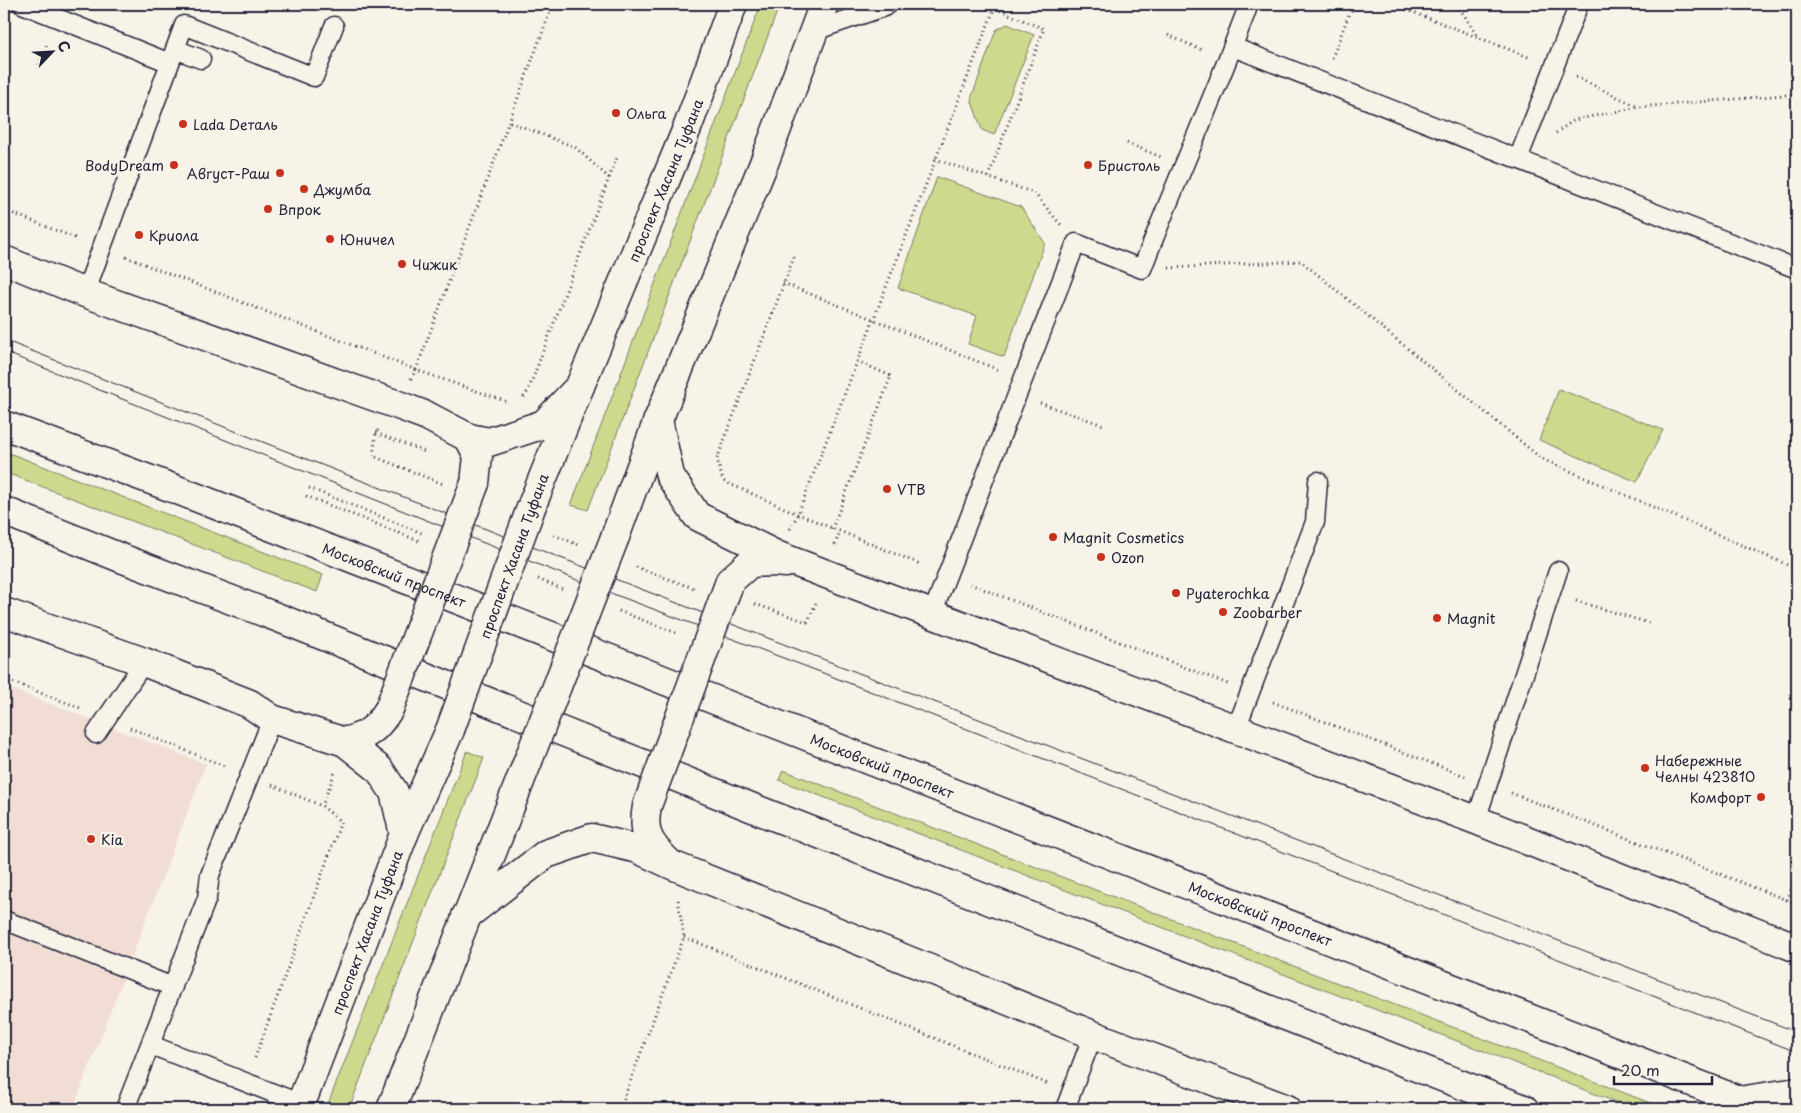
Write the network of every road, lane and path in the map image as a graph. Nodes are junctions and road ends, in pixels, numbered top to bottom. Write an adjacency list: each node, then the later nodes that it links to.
1 (22, 4): 17 (lane)
2 (553, 4): 23 (path)
3 (734, 4): 43 (main road, проспект Хасана Туфана)
4 (824, 4): 13 (main road)
5 (889, 4): 13 (lane)
6 (1249, 4): 16 (lane)
7 (1353, 4): 20 (path)
8 (1392, 4): 15 (path)
9 (1457, 4): 15 (path)
10 (1579, 4): 19 (lane)
11 (995, 6): 26 (path); 29 (path)
12 (334, 26): 17 (lane)
13 (814, 31): 47 (main road)
14 (1168, 35): 16 (path)
15 (1479, 38): 19 (path)
16 (1230, 54): 20 (lane); 28 (lane)
17 (173, 56): 18 (lane); 33 (lane)
18 (201, 59)
19 (1554, 67): 22 (path); 27 (lane)
20 (1323, 82): 27 (lane)
21 (1797, 94): 22 (path)
22 (1639, 107): 27 (path)
23 (510, 122): 30 (path); 42 (path)
24 (1127, 143): 28 (path)
25 (618, 155): 30 (path)
26 (935, 159): 29 (path); 40 (path)
27 (1518, 159): 37 (lane)
28 (1182, 166): 36 (lane)
29 (988, 177): 32 (path)
30 (609, 178): 45 (path)
31 (4, 210): 33 (path)
32 (1076, 243): 36 (lane); 44 (lane)
33 (102, 248): 39 (lane); 42 (path)
34 (794, 257): 38 (path)
35 (4, 260): 39 (main road)
36 (1142, 269): 63 (path)
37 (1797, 269)
38 (784, 283): 40 (path); 58 (path)
39 (85, 293): 51 (main road)
40 (873, 319): 41 (path); 44 (path)
41 (857, 361): 58 (path); 59 (path)
42 (416, 370): 46 (path)
43 (580, 386): 51 (main road); 84 (main road, проспект Хасана Туфана, bridge)
44 (1020, 387): 49 (path); 69 (lane)
45 (528, 391)
46 (509, 402)
47 (658, 420): 62 (main road); 89 (main road, bridge)
48 (4, 425): 98 (main road, Московский проспект)
49 (1106, 426)
50 (376, 433): 52 (path)
51 (469, 438): 79 (main road, bridge)
52 (431, 454)
53 (373, 456): 54 (path)
54 (436, 481)
55 (1318, 481): 74 (lane)
56 (309, 488): 60 (path)
57 (4, 511): 105 (main road)
58 (798, 514): 59 (path)
59 (832, 529): 61 (path)
60 (431, 537)
61 (920, 564)
62 (800, 565): 69 (main road); 85 (main road, bridge)
63 (1797, 569)
64 (1558, 571): 66 (lane)
65 (965, 582): 74 (path)
66 (1551, 593): 71 (path); 81 (lane)
67 (759, 606): 70 (path)
68 (4, 612): 72 (main road)
69 (932, 614): 77 (main road)
70 (807, 622)
71 (1650, 623)
72 (144, 662): 75 (lane); 76 (main road)
73 (4, 680): 75 (path)
74 (1250, 692): 77 (lane); 81 (path)
75 (107, 719): 78 (lane); 80 (path)
76 (272, 719): 79 (main road); 80 (lane)
77 (1236, 729): 83 (main road)
78 (96, 734)
79 (346, 742): 82 (path); 84 (main road)
80 (249, 776): 82 (path); 92 (lane)
81 (1487, 784): 83 (lane); 87 (path)
82 (322, 806): 95 (path)
83 (1476, 820): 91 (main road)
84 (404, 834): 99 (main road, проспект Хасана Туфана)
85 (672, 865): 89 (main road); 93 (main road)
86 (1797, 876): 87 (path)
87 (1787, 900): 88 (path)
88 (1797, 904)
89 (466, 916): 101 (main road)
90 (4, 920): 92 (lane)
91 (1797, 945)
92 (173, 987): 94 (lane)
93 (1093, 1035): 97 (lane); 104 (main road)
94 (151, 1045): 95 (lane); 100 (lane)
95 (246, 1083): 99 (lane)
96 (1797, 1092): 98 (main road)
97 (1068, 1101): 102 (path); 103 (path)
98 (1750, 1105)
99 (300, 1107)
100 (125, 1109)
101 (391, 1109)
102 (620, 1109)
103 (1112, 1109)
104 (1287, 1109)
105 (1524, 1109)

